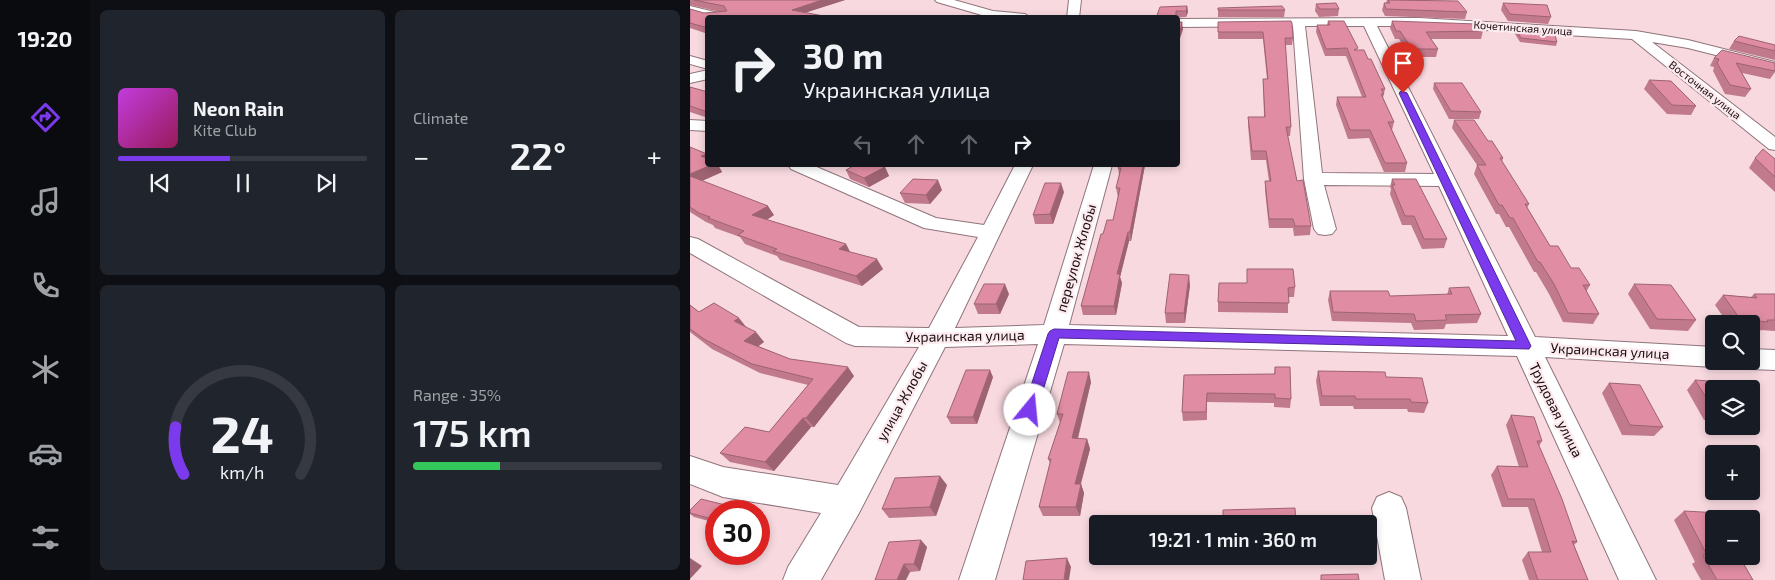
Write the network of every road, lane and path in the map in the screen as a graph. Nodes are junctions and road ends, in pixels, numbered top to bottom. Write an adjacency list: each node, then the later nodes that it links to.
1 (941, 0): 5 (street)
2 (1076, 0): 6 (street)
3 (690, 9): 4 (street)
4 (712, 15)
5 (1000, 15)
6 (1074, 15)
7 (1299, 23): 8 (street, Кочетинская улица); 9 (street, Кочетинская улица); 22 (street)
8 (1369, 23): 10 (street, Кочетинская улица); 23 (street, Трудовая улица)
9 (1180, 24)
10 (1636, 35): 13 (street, Кочетинская улица); 18 (street, Восточная улица)
11 (690, 60): 12 (street)
12 (705, 64)
13 (1775, 66)
14 (705, 75): 15 (street)
15 (690, 79)
16 (690, 125): 17 (street)
17 (705, 126)
18 (1775, 145)
19 (802, 167): 25 (street)
20 (1023, 167): 25 (street, улица Жлобы)
21 (1102, 167): 27 (street, переулок Жлобы)
22 (1313, 179): 23 (street); 24 (street)
23 (1446, 180): 29 (street, Трудовая улица)
24 (1325, 229)
25 (991, 233): 28 (street, улица Жлобы)
26 (690, 244): 28 (street, Украинская улица)
27 (1054, 334): 28 (street, Украинская улица); 29 (street, Украинская улица); 37 (street, переулок Жлобы)
28 (937, 338): 34 (street, улица Жлобы)
29 (1525, 346): 30 (street, Украинская улица); 39 (street, Трудовая улица)
30 (1705, 356)
31 (1760, 359): 32 (street)
32 (1775, 360)
33 (690, 470): 34 (street)
34 (847, 502): 36 (street, улица Жлобы)
35 (1389, 508): 38 (street)
36 (801, 580)
37 (977, 580)
38 (1403, 580)
39 (1638, 580)

